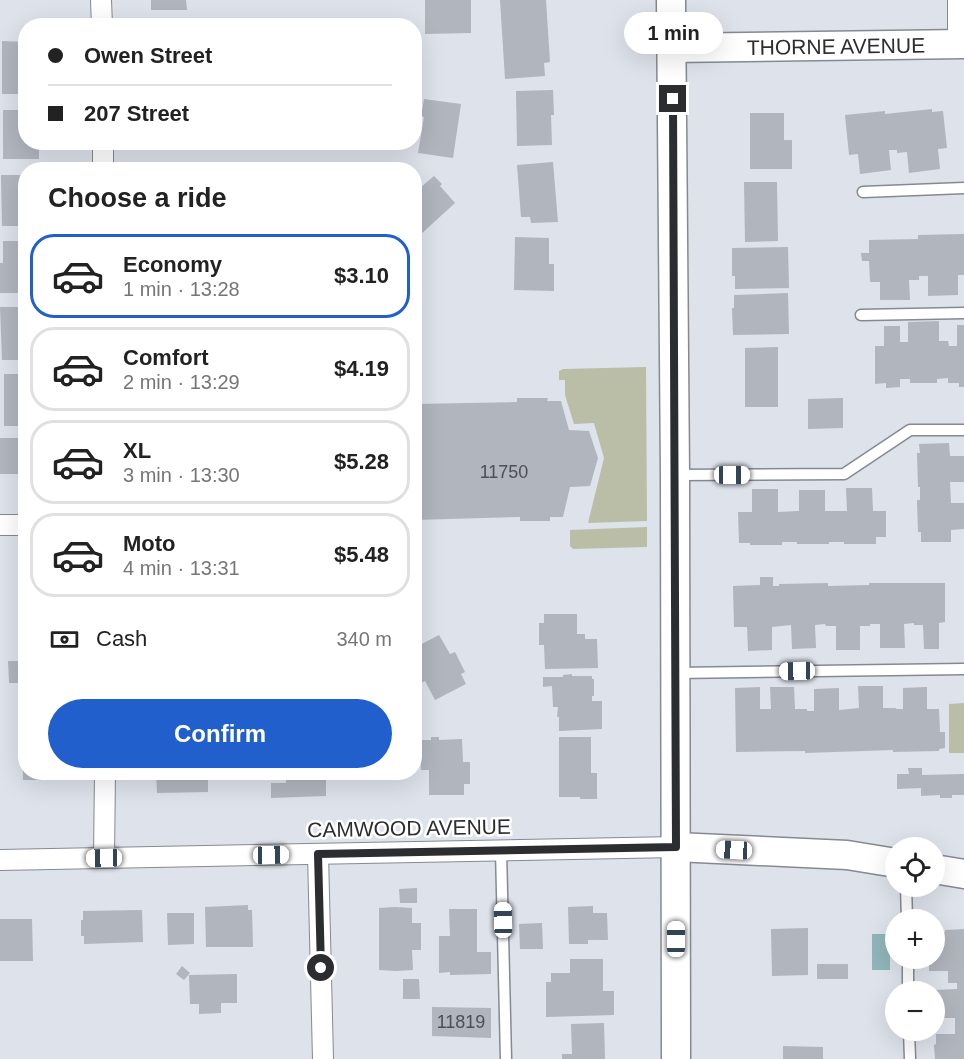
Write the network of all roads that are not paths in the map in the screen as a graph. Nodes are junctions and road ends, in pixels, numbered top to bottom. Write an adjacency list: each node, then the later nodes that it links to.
1 (101, 0): 4 (street)
2 (671, 0): 6 (street)
3 (958, 0): 5 (street)
4 (102, 18)
5 (961, 44): 6 (street, THORNE AVENUE)
6 (671, 48): 12 (street)
7 (964, 188): 8 (lane)
8 (863, 192)
9 (964, 313): 10 (lane)
10 (861, 315)
11 (964, 430): 12 (lane)
12 (675, 475): 16 (street)
13 (0, 525): 14 (street)
14 (18, 525)
15 (964, 669): 16 (lane)
16 (675, 673): 18 (street)
17 (105, 780): 21 (street)
18 (676, 847): 19 (street, CAMWOOD AVENUE); 23 (street); 29 (street)
19 (501, 850): 20 (street, CAMWOOD AVENUE); 28 (lane)
20 (318, 854): 21 (street, CAMWOOD AVENUE); 27 (street)
21 (104, 858): 22 (street, CAMWOOD AVENUE)
22 (0, 860)
23 (885, 861)
24 (945, 871): 25 (street)
25 (964, 874)
26 (909, 1041): 30 (lane)
27 (323, 1059)
28 (506, 1059)
29 (676, 1059)
30 (910, 1059)

